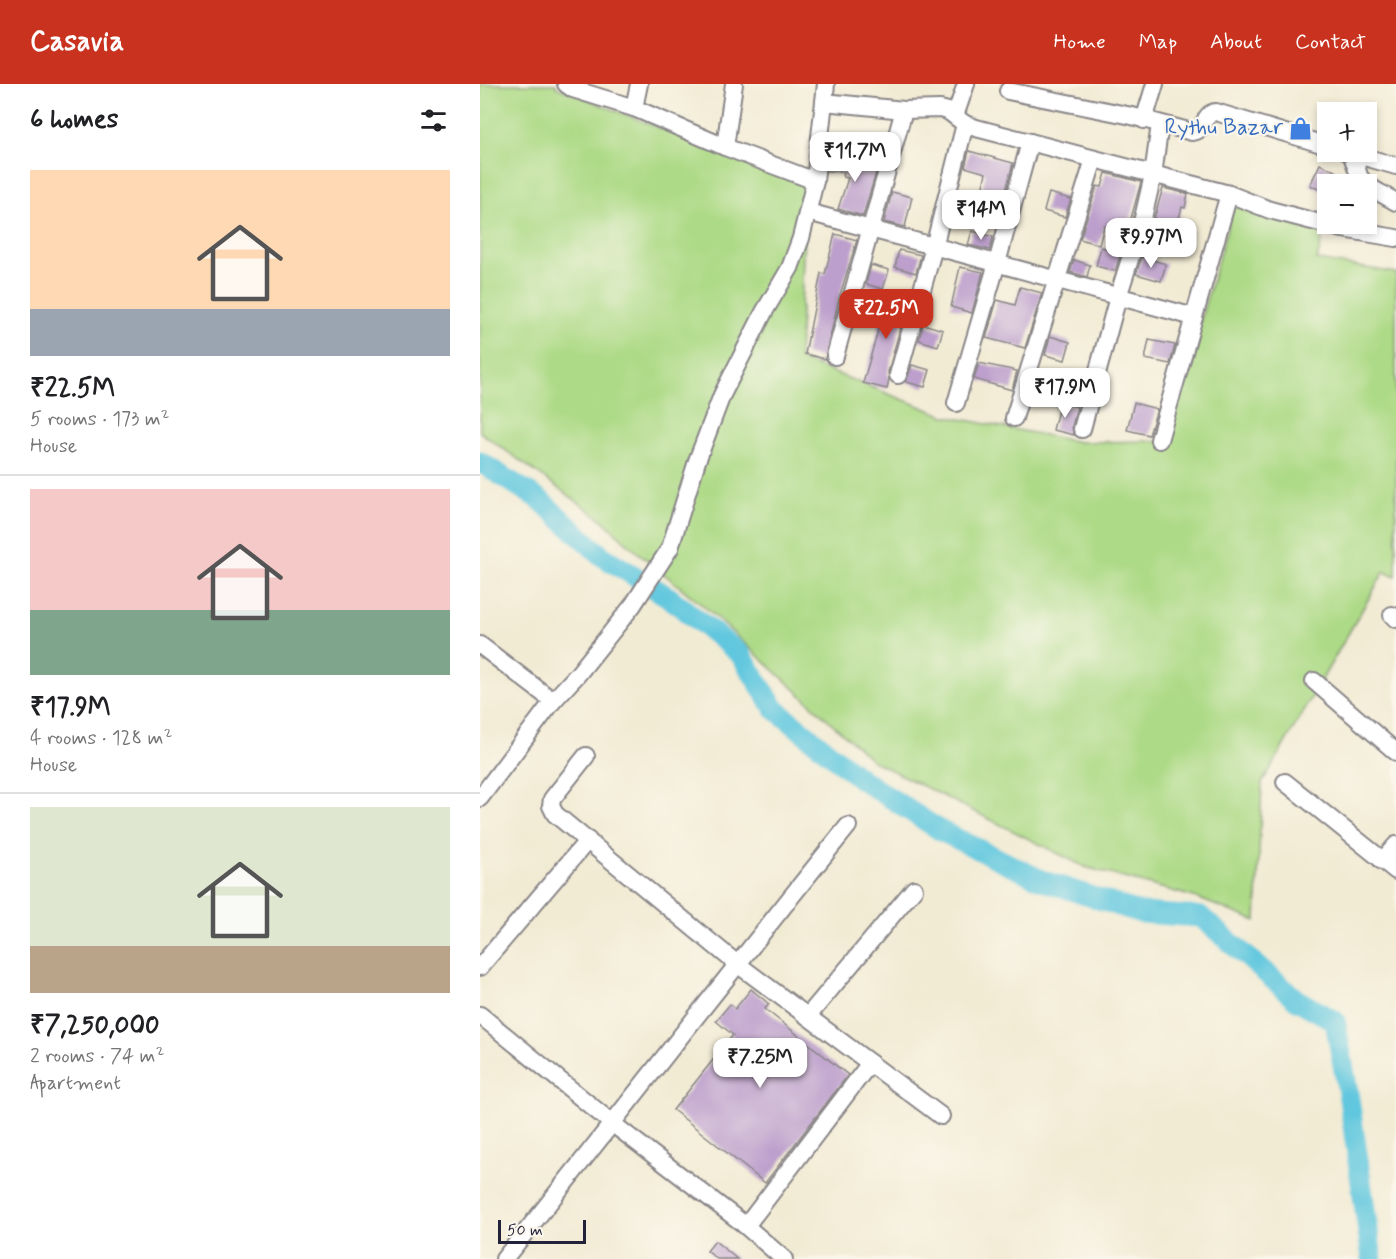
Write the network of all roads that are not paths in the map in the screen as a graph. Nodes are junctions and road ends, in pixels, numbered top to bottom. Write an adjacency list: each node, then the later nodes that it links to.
1 (566, 84): 9 (street)
2 (639, 84): 9 (street)
3 (735, 84): 15 (street)
4 (826, 84): 8 (street)
5 (966, 84): 11 (street)
6 (1155, 84): 12 (street)
7 (1008, 91): 12 (street)
8 (824, 102): 10 (street); 20 (street)
9 (634, 108): 15 (street)
10 (904, 110): 11 (street); 25 (street)
11 (960, 120): 13 (street); 27 (street)
12 (1152, 122): 14 (street); 19 (street)
13 (1030, 142): 16 (street); 28 (street)
14 (1317, 143)
15 (725, 147): 20 (street)
16 (1094, 159): 19 (street); 29 (street)
17 (1377, 160): 18 (street)
18 (1396, 166)
19 (1153, 175): 22 (street); 30 (street)
20 (815, 181): 24 (street)
21 (1377, 191): 23 (street)
22 (1229, 194): 26 (street); 31 (street)
23 (1396, 202)
24 (808, 212): 25 (street); 40 (street)
25 (871, 229): 27 (street); 32 (street)
26 (1396, 238)
27 (934, 247): 28 (street); 33 (street)
28 (998, 263): 29 (street); 34 (street)
29 (1057, 280): 30 (street); 35 (street)
30 (1118, 297): 31 (street); 36 (street)
31 (1194, 317): 37 (street)
32 (835, 356)
33 (898, 375)
34 (956, 403)
35 (1014, 418)
36 (1082, 429)
37 (1158, 440)
38 (480, 645): 40 (street)
39 (1314, 681): 41 (street)
40 (553, 701): 44 (street)
41 (1396, 752)
42 (586, 756): 46 (street)
43 (1285, 782): 48 (street)
44 (480, 798)
45 (848, 826): 51 (street)
46 (588, 840): 51 (street); 52 (street)
47 (1396, 845): 48 (street)
48 (1382, 861): 49 (street)
49 (1396, 872)
50 (914, 890): 54 (street)
51 (736, 963): 54 (street); 57 (street)
52 (480, 967)
53 (480, 1015): 57 (street)
54 (808, 1016): 55 (street)
55 (870, 1063): 56 (street); 58 (street)
56 (941, 1116)
57 (612, 1124): 58 (street); 59 (street)
58 (746, 1226): 60 (street)
59 (504, 1259)
60 (784, 1259)

